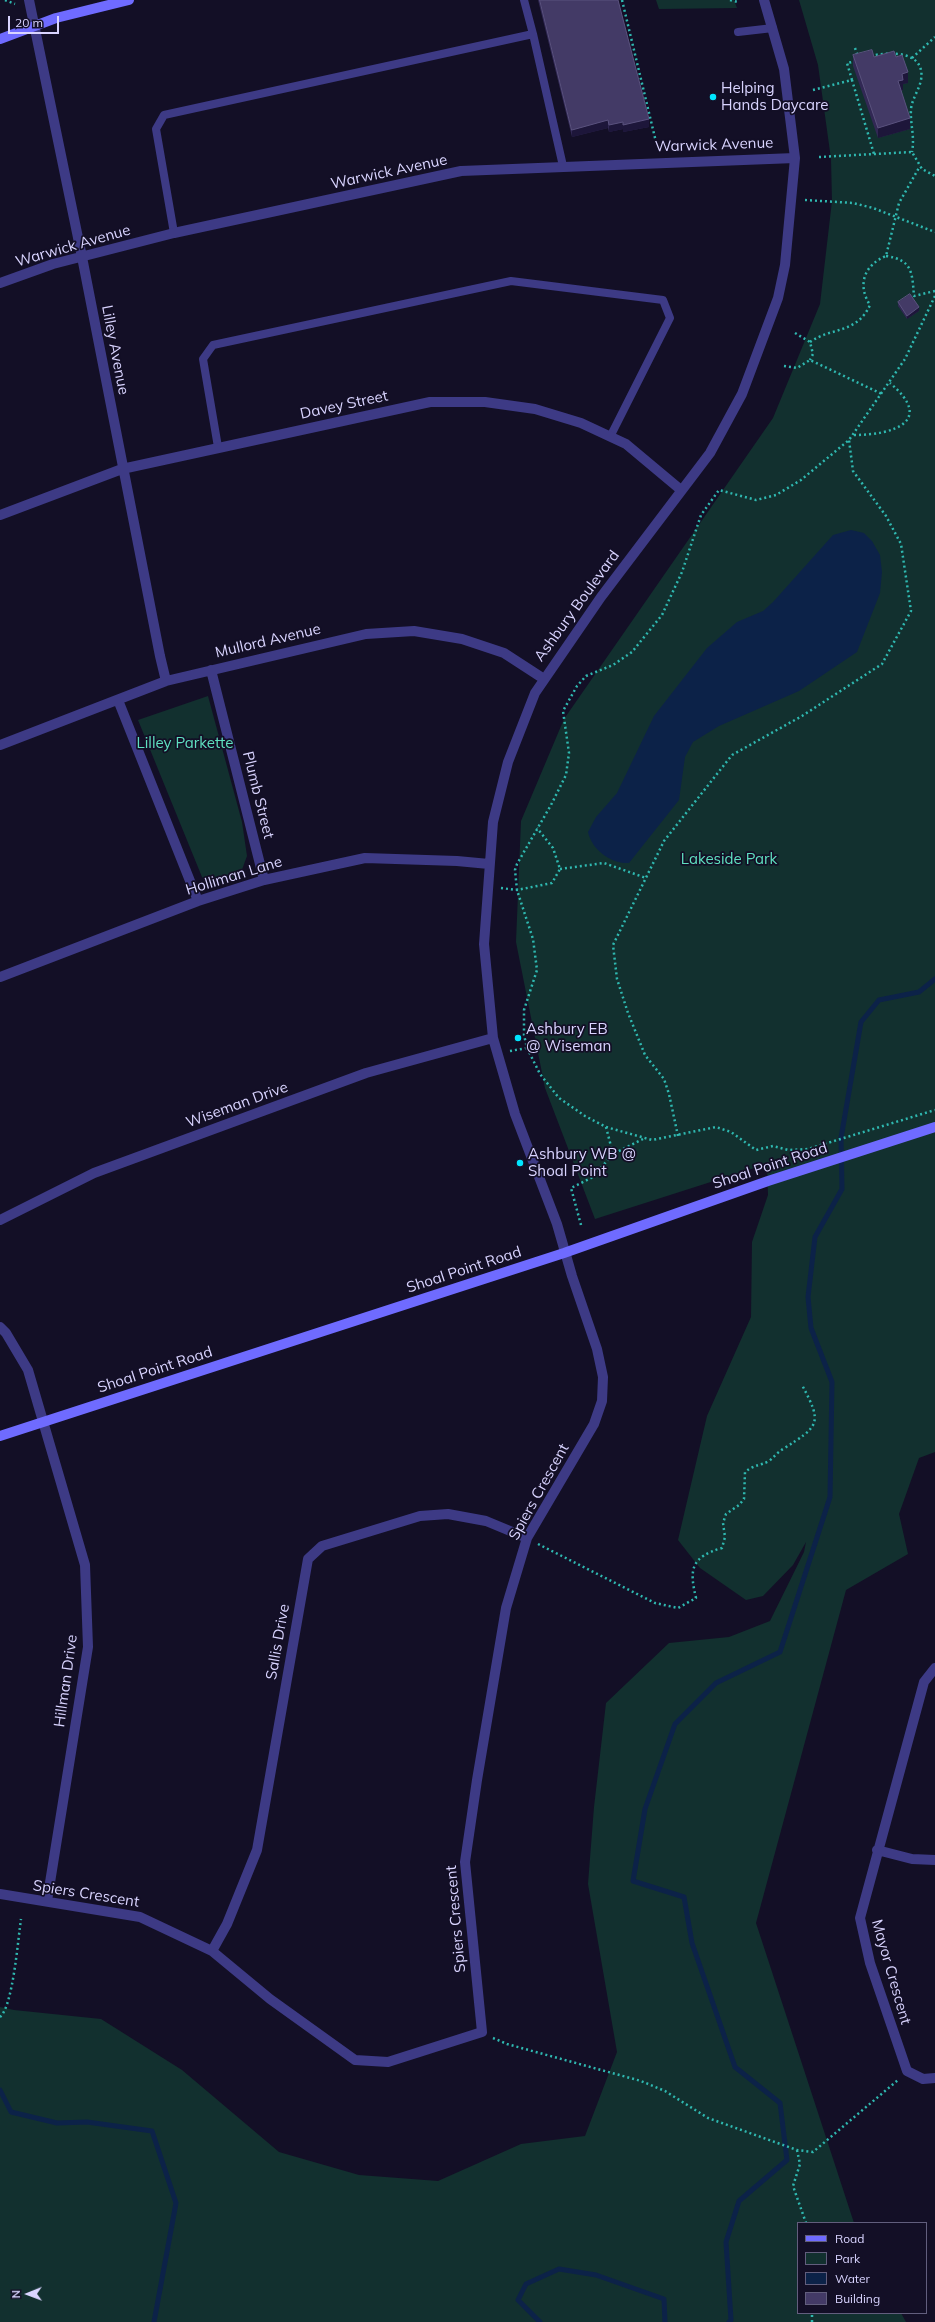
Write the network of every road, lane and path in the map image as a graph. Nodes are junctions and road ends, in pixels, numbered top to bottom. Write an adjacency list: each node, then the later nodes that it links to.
1 (5, 0): 9 (path)
2 (28, 0): 10 (street, Lilley Avenue)
3 (129, 0): 10 (street)
4 (524, 0): 13 (lane)
5 (622, 0): 21 (path)
6 (730, 0): 8 (path)
7 (764, 0): 11 (street, Ashbury Boulevard)
8 (738, 2)
9 (15, 4)
10 (35, 25): 15 (street); 34 (street, Lilley Avenue)
11 (773, 28): 12 (lane); 25 (street, Ashbury Boulevard)
12 (738, 32)
13 (533, 34): 26 (lane); 32 (lane)
14 (935, 37): 18 (path)
15 (0, 39)
16 (855, 48): 19 (path)
17 (866, 58): 18 (path)
18 (912, 58): 22 (path)
19 (852, 80): 20 (path); 23 (path)
20 (813, 90)
21 (656, 142)
22 (912, 152): 23 (path); 27 (path)
23 (874, 154): 24 (path)
24 (819, 157)
25 (794, 158): 26 (street, Warwick Avenue); 29 (street, Ashbury Boulevard)
26 (563, 166): 32 (street, Warwick Avenue)
27 (920, 166): 28 (path); 30 (path)
28 (935, 176)
29 (792, 200): 30 (path); 51 (street, Ashbury Boulevard)
30 (894, 218): 31 (path); 33 (path)
31 (935, 232)
32 (174, 233): 34 (street, Warwick Avenue)
33 (886, 256): 36 (path); 39 (path)
34 (82, 257): 35 (street, Warwick Avenue); 50 (street, Lilley Avenue)
35 (0, 284)
36 (935, 291)
37 (935, 296): 42 (path)
38 (795, 333): 39 (path)
39 (810, 342): 40 (path)
40 (810, 360): 41 (path); 43 (path)
41 (784, 366)
42 (890, 383): 43 (path); 44 (path)
43 (882, 394): 46 (path)
44 (907, 394)
45 (910, 425): 46 (path)
46 (853, 435): 48 (path)
47 (610, 437): 49 (street, Davey Street); 49 (lane); 51 (street, Davey Street)
48 (849, 440): 58 (path); 61 (path)
49 (218, 447): 50 (street, Davey Street)
50 (122, 469): 52 (street, Davey Street); 55 (street, Lilley Avenue)
51 (681, 490): 54 (street, Ashbury Boulevard)
52 (0, 515)
53 (211, 670): 54 (street, Mullord Avenue); 55 (street, Mullord Avenue); 62 (street, Plumb Street)
54 (544, 679): 59 (street, Ashbury Boulevard)
55 (166, 681): 56 (street, Mullord Avenue)
56 (118, 700): 57 (street, Mullord Avenue); 64 (street)
57 (0, 745)
58 (537, 828): 60 (path); 63 (path)
59 (489, 864): 62 (street, Holliman Lane); 66 (street, Ashbury Boulevard)
60 (560, 869): 61 (path); 63 (path)
61 (646, 878): 70 (path)
62 (264, 880): 64 (street, Holliman Lane)
63 (517, 890): 68 (path)
64 (198, 901): 65 (street, Holliman Lane)
65 (0, 977)
66 (492, 1038): 73 (street, Wiseman Drive); 75 (street, Ashbury Boulevard)
67 (935, 1110): 70 (path)
68 (606, 1127): 71 (path); 72 (path)
69 (935, 1127): 75 (street, Shoal Point Road)
70 (678, 1136): 71 (path)
71 (644, 1139): 72 (path)
72 (613, 1154): 74 (path)
73 (0, 1220)
74 (581, 1225)
75 (564, 1253): 78 (street, Shoal Point Road); 80 (street, Spiers Crescent)
76 (0, 1327): 78 (street)
77 (802, 1385): 80 (path)
78 (43, 1422): 79 (street, Shoal Point Road); 85 (street, Hillman Drive)
79 (0, 1436)
80 (527, 1538): 87 (street, Sallis Drive); 89 (street, Spiers Crescent)
81 (935, 1668): 82 (street, Mayor Crescent)
82 (877, 1850): 83 (street); 90 (street, Mayor Crescent)
83 (935, 1860)
84 (0, 1894): 85 (street, Spiers Crescent)
85 (47, 1901): 87 (street, Spiers Crescent)
86 (21, 1919): 88 (path)
87 (212, 1952): 89 (street, Spiers Crescent)
88 (0, 2017)
89 (482, 2032): 92 (path)
90 (906, 2071): 91 (street); 92 (path)
91 (935, 2078)
92 (797, 2150): 93 (path)
93 (806, 2222)

